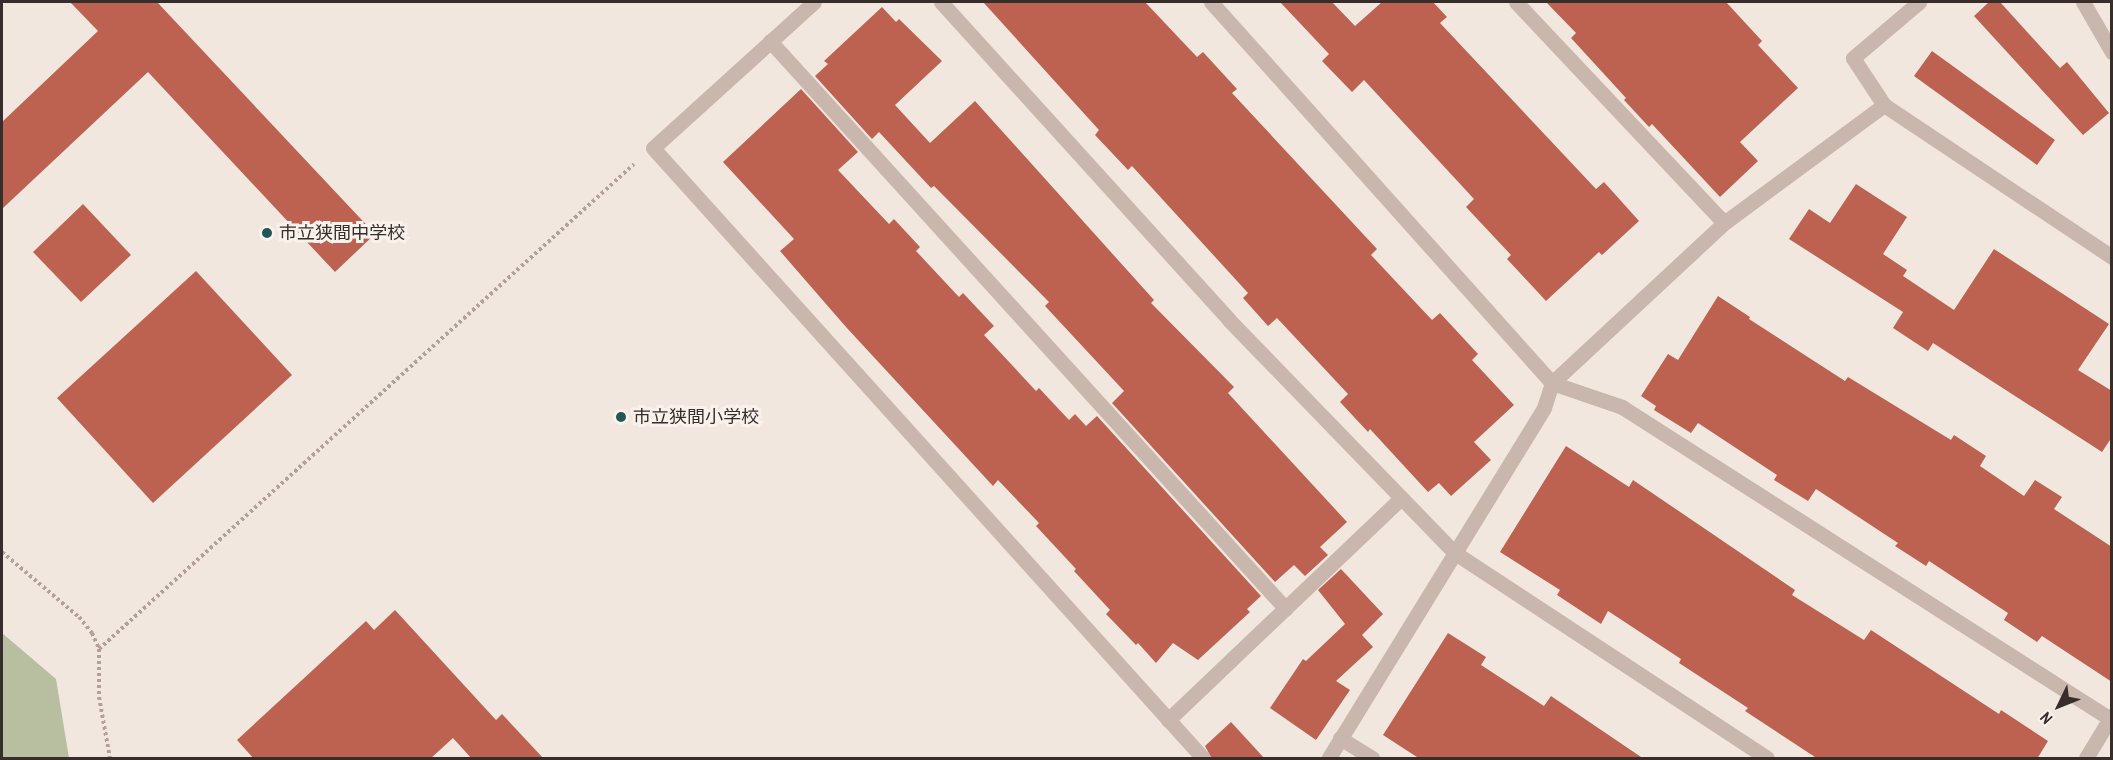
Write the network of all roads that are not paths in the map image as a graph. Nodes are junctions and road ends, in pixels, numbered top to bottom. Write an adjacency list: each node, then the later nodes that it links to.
1 (814, 2): 7 (street)
2 (941, 2): 13 (street)
3 (1211, 2): 12 (street)
4 (1516, 2): 10 (street)
5 (1919, 2): 9 (street)
6 (2083, 2): 8 (street)
7 (770, 41): 15 (street); 17 (street)
8 (2112, 52)
9 (1884, 105): 10 (street); 11 (street)
10 (1724, 223): 12 (street)
11 (2112, 257)
12 (1552, 383): 14 (street); 16 (street)
13 (1401, 498): 14 (street); 15 (street)
14 (1455, 553): 18 (street); 22 (street)
15 (1286, 609): 17 (street)
16 (2111, 718): 23 (street)
17 (1168, 720): 19 (street)
18 (1340, 738): 20 (street); 21 (street)
19 (1203, 759)
20 (1329, 759)
21 (1372, 759)
22 (1767, 759)
23 (2086, 759)

